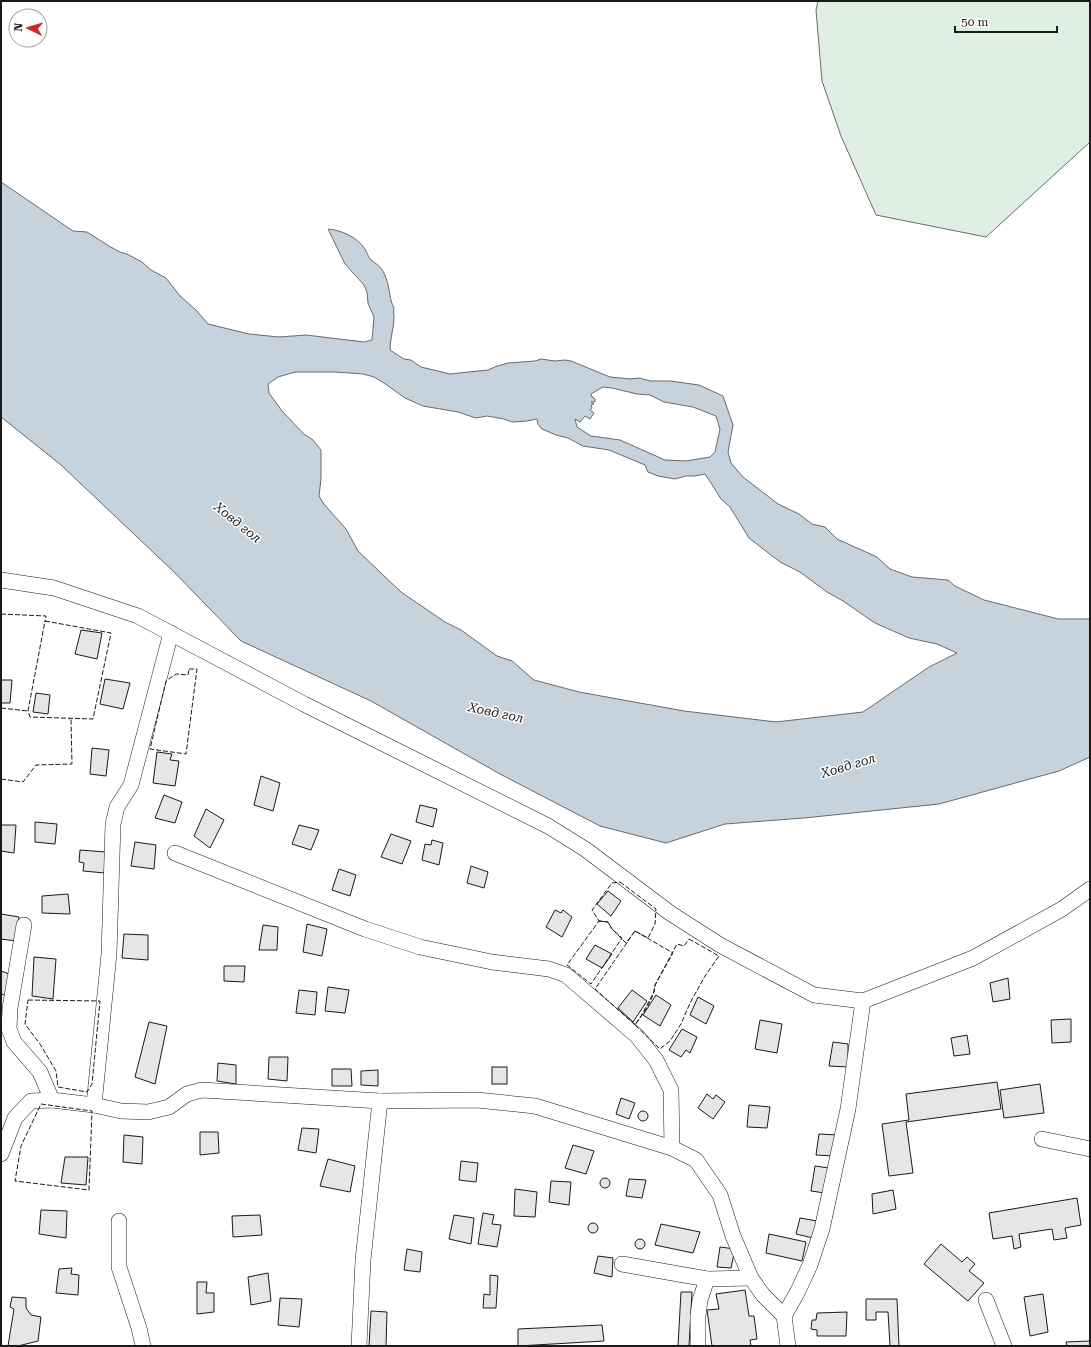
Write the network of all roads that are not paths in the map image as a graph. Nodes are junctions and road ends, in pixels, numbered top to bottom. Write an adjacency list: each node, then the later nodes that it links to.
1 (1, 580): 2 (street)
2 (171, 633): 6 (street); 9 (street)
3 (175, 853): 11 (street)
4 (1090, 889): 6 (street)
5 (24, 925): 7 (street)
6 (863, 1001): 19 (street)
7 (52, 1100): 9 (street); 13 (street)
8 (380, 1101): 9 (street); 11 (street); 21 (street)
9 (94, 1105)
10 (1042, 1139): 12 (street)
11 (672, 1148): 16 (street)
12 (1090, 1149)
13 (1, 1154)
14 (119, 1221): 20 (street)
15 (622, 1264): 17 (street)
16 (751, 1278): 17 (street); 19 (street)
17 (707, 1279): 22 (street)
18 (986, 1300): 24 (street)
19 (784, 1316): 23 (street)
20 (143, 1346)
21 (359, 1346)
22 (698, 1346)
23 (788, 1346)
24 (1004, 1346)

